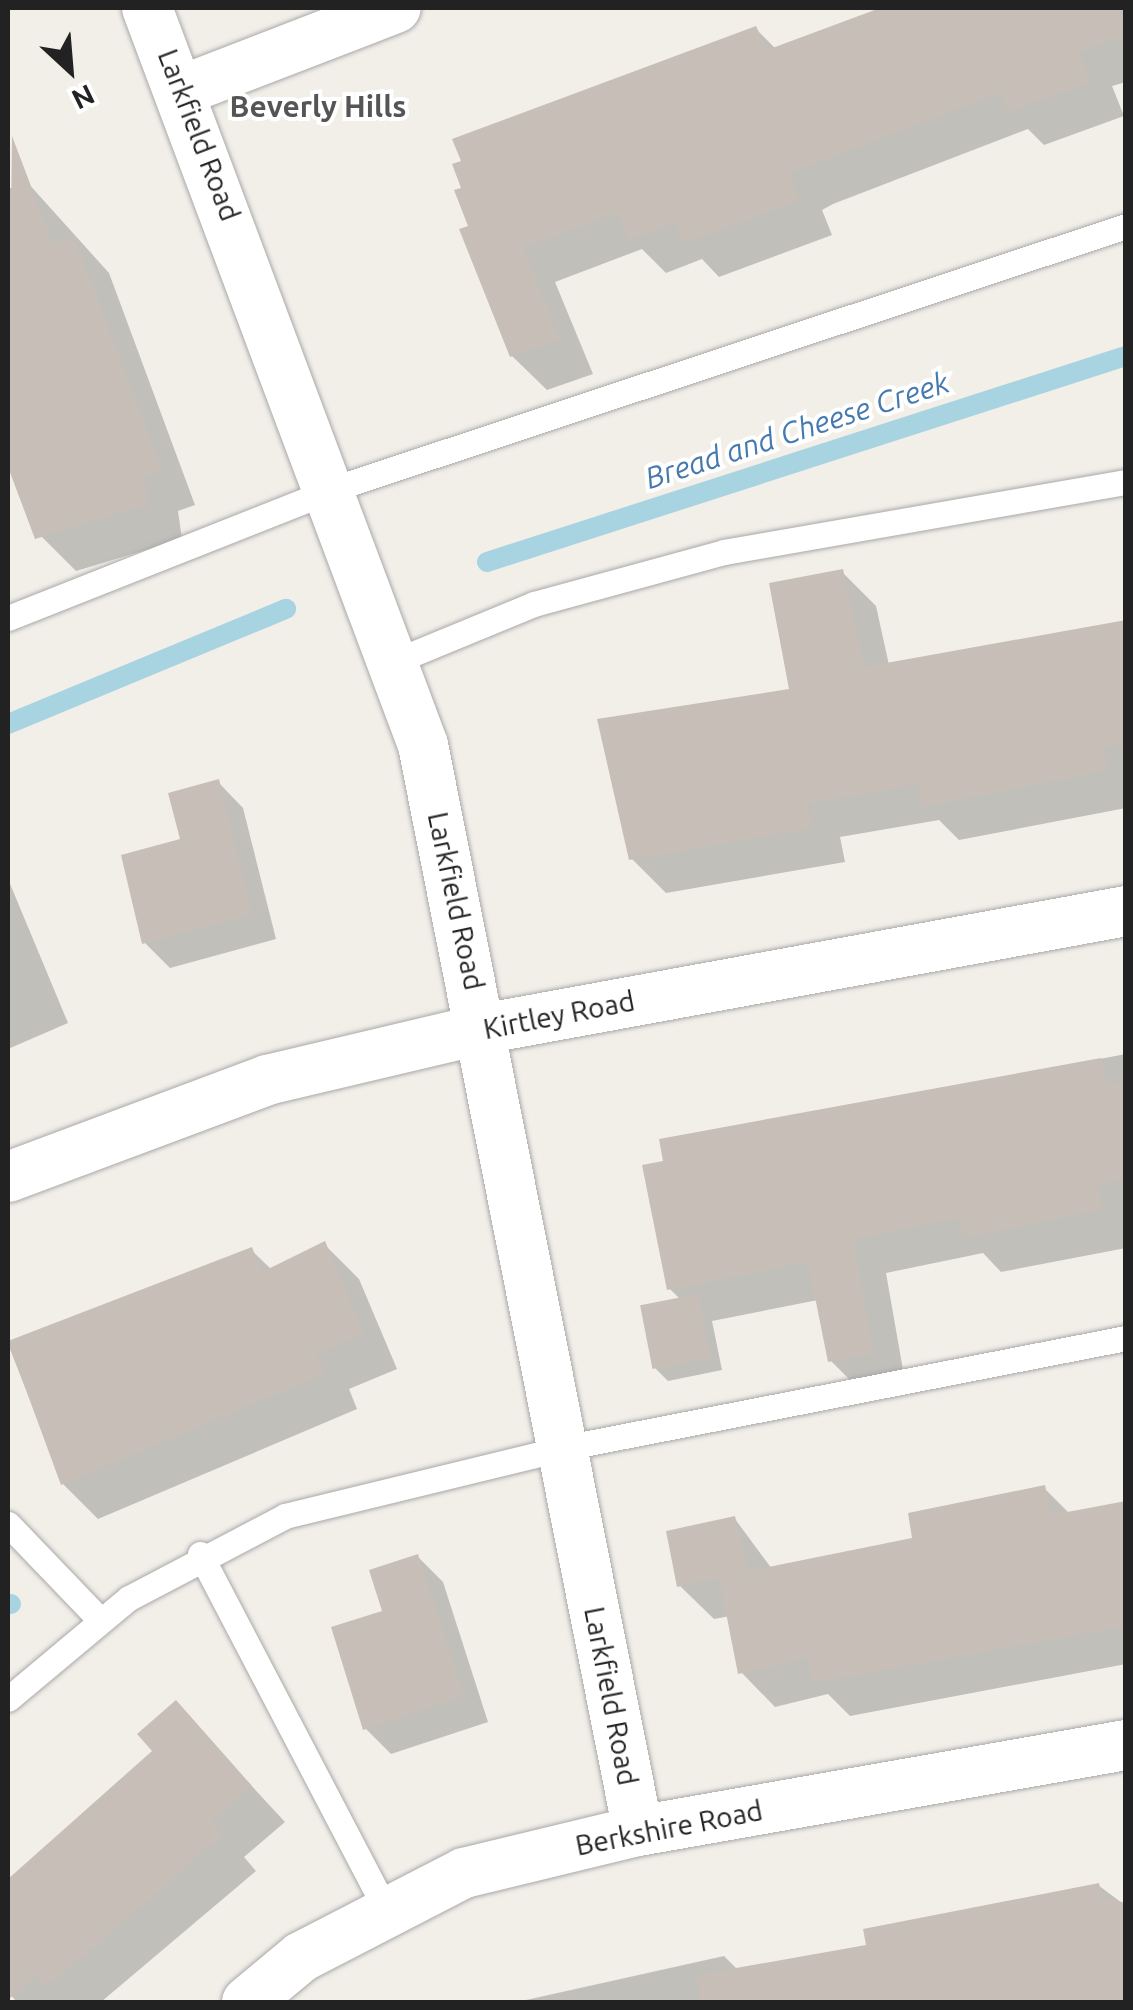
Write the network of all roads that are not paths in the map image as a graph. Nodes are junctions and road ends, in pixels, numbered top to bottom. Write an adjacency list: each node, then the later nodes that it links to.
1 (147, 8): 3 (street, Larkfield Road)
2 (396, 8): 3 (street)
3 (183, 90): 6 (street, Larkfield Road)
4 (1126, 226): 6 (lane)
5 (1126, 482): 8 (lane)
6 (334, 490): 7 (lane); 8 (street, Larkfield Road)
7 (8, 618)
8 (398, 660): 10 (street, Larkfield Road)
9 (1126, 911): 10 (street, Kirtley Road)
10 (482, 1029): 11 (street, Kirtley Road); 13 (street, Larkfield Road)
11 (8, 1176)
12 (1126, 1338): 13 (lane)
13 (563, 1448): 15 (lane); 19 (street, Larkfield Road)
14 (8, 1524): 16 (lane)
15 (200, 1554): 16 (lane); 20 (lane)
16 (101, 1621): 17 (lane)
17 (8, 1699)
18 (1126, 1745): 19 (street, Berkshire Road)
19 (638, 1831): 20 (street, Berkshire Road)
20 (386, 1910): 21 (street, Berkshire Road)
21 (247, 2002)

